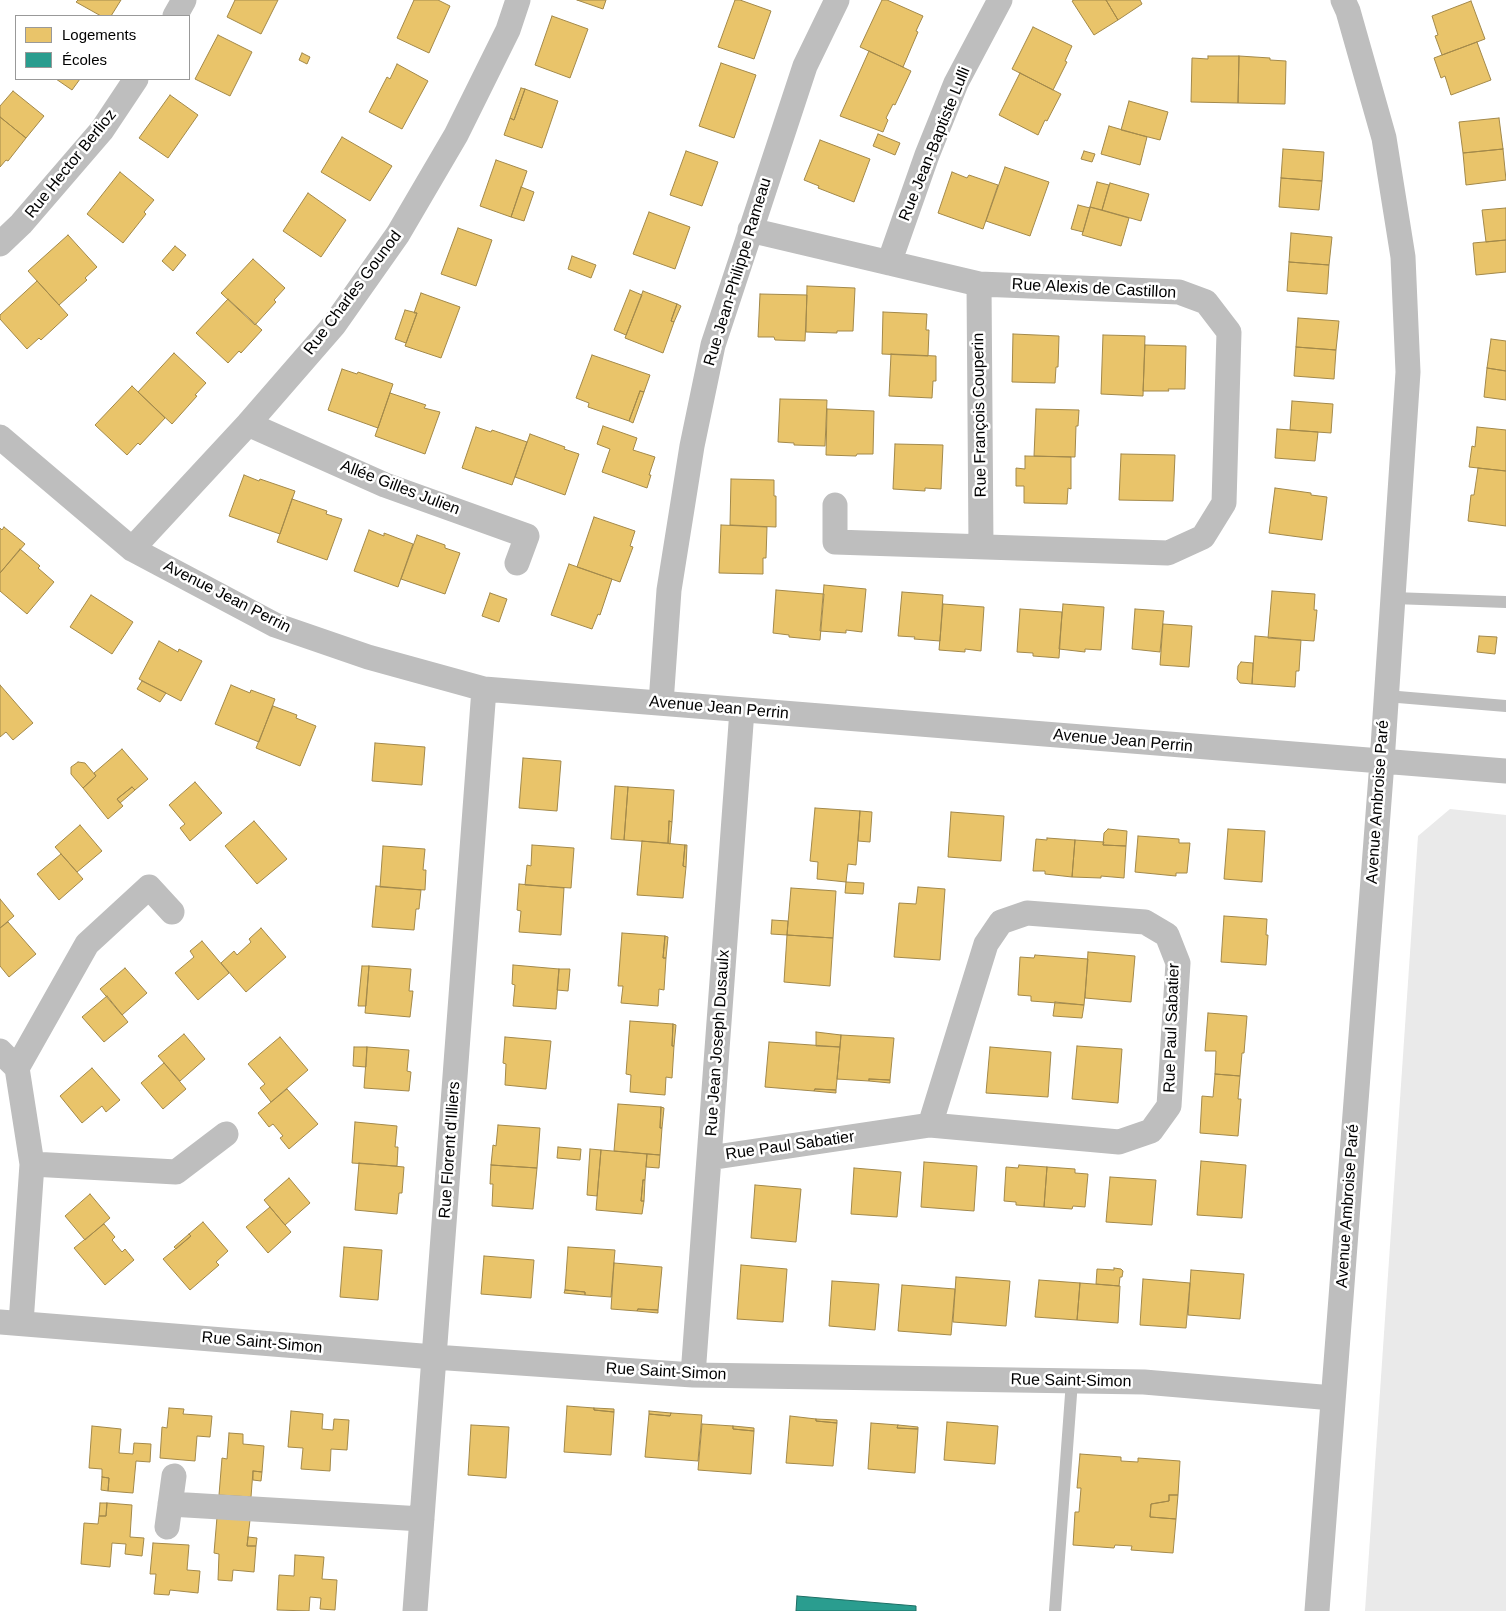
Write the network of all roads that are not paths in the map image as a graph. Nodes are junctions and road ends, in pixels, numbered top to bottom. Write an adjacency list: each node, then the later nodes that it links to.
1 (184, 0): 6 (street)
2 (518, 0): 12 (street, Rue Charles Gounod)
3 (837, 0): 8 (street, Rue Jean-Philippe Rameau)
4 (1000, 0): 10 (street, Rue Jean-Baptiste Lulli)
5 (1343, 0): 18 (street, Avenue Ambroise Paré)
6 (176, 15)
7 (135, 80): 9 (street, Rue Hector Berlioz)
8 (750, 230): 10 (street, Rue Alexis de Castillon); 22 (street, Rue Jean-Philippe Rameau)
9 (0, 244)
10 (889, 263): 11 (street, Rue Alexis de Castillon)
11 (978, 284): 15 (street, Rue François Couperin); 15 (street, Rue Alexis de Castillon)
12 (248, 424): 16 (street, Rue Charles Gounod); 17 (street, Allée Gilles Julien)
13 (0, 437): 16 (street, Avenue Jean Perrin)
14 (835, 505): 15 (street, Rue Alexis de Castillon)
15 (981, 547)
16 (132, 549): 20 (street, Avenue Jean Perrin)
17 (517, 563)
18 (1393, 598): 19 (lane); 21 (street, Avenue Ambroise Paré)
19 (1506, 602)
20 (484, 688): 22 (street, Avenue Jean Perrin); 34 (street, Rue Florent d'Illiers)
21 (1386, 696): 23 (lane); 25 (street, Avenue Ambroise Paré)
22 (660, 703): 24 (street, Avenue Jean Perrin)
23 (1506, 706)
24 (742, 710): 25 (street, Avenue Jean Perrin); 31 (street, Rue Jean Joseph Dusaulx)
25 (1382, 762): 26 (street, Avenue Jean Perrin); 37 (street, Avenue Ambroise Paré)
26 (1506, 771)
27 (172, 912): 28 (street)
28 (8, 1059): 32 (street)
29 (930, 1126): 29 (street, Rue Paul Sabatier); 31 (street, Rue Paul Sabatier)
30 (226, 1134): 32 (street)
31 (709, 1158): 35 (street, Rue Jean Joseph Dusaulx)
32 (32, 1164): 33 (street)
33 (10, 1322): 34 (street, Rue Saint-Simon)
34 (434, 1357): 35 (street, Rue Saint-Simon); 39 (street, Rue Florent d'Illiers)
35 (693, 1375): 36 (street, Rue Saint-Simon)
36 (1072, 1381): 37 (street, Rue Saint-Simon); 41 (lane)
37 (1333, 1398): 42 (street, Avenue Ambroise Paré)
38 (174, 1476): 39 (street)
39 (422, 1519): 40 (street, Rue Florent d'Illiers)
40 (415, 1611)
41 (1055, 1611)
42 (1317, 1611)

